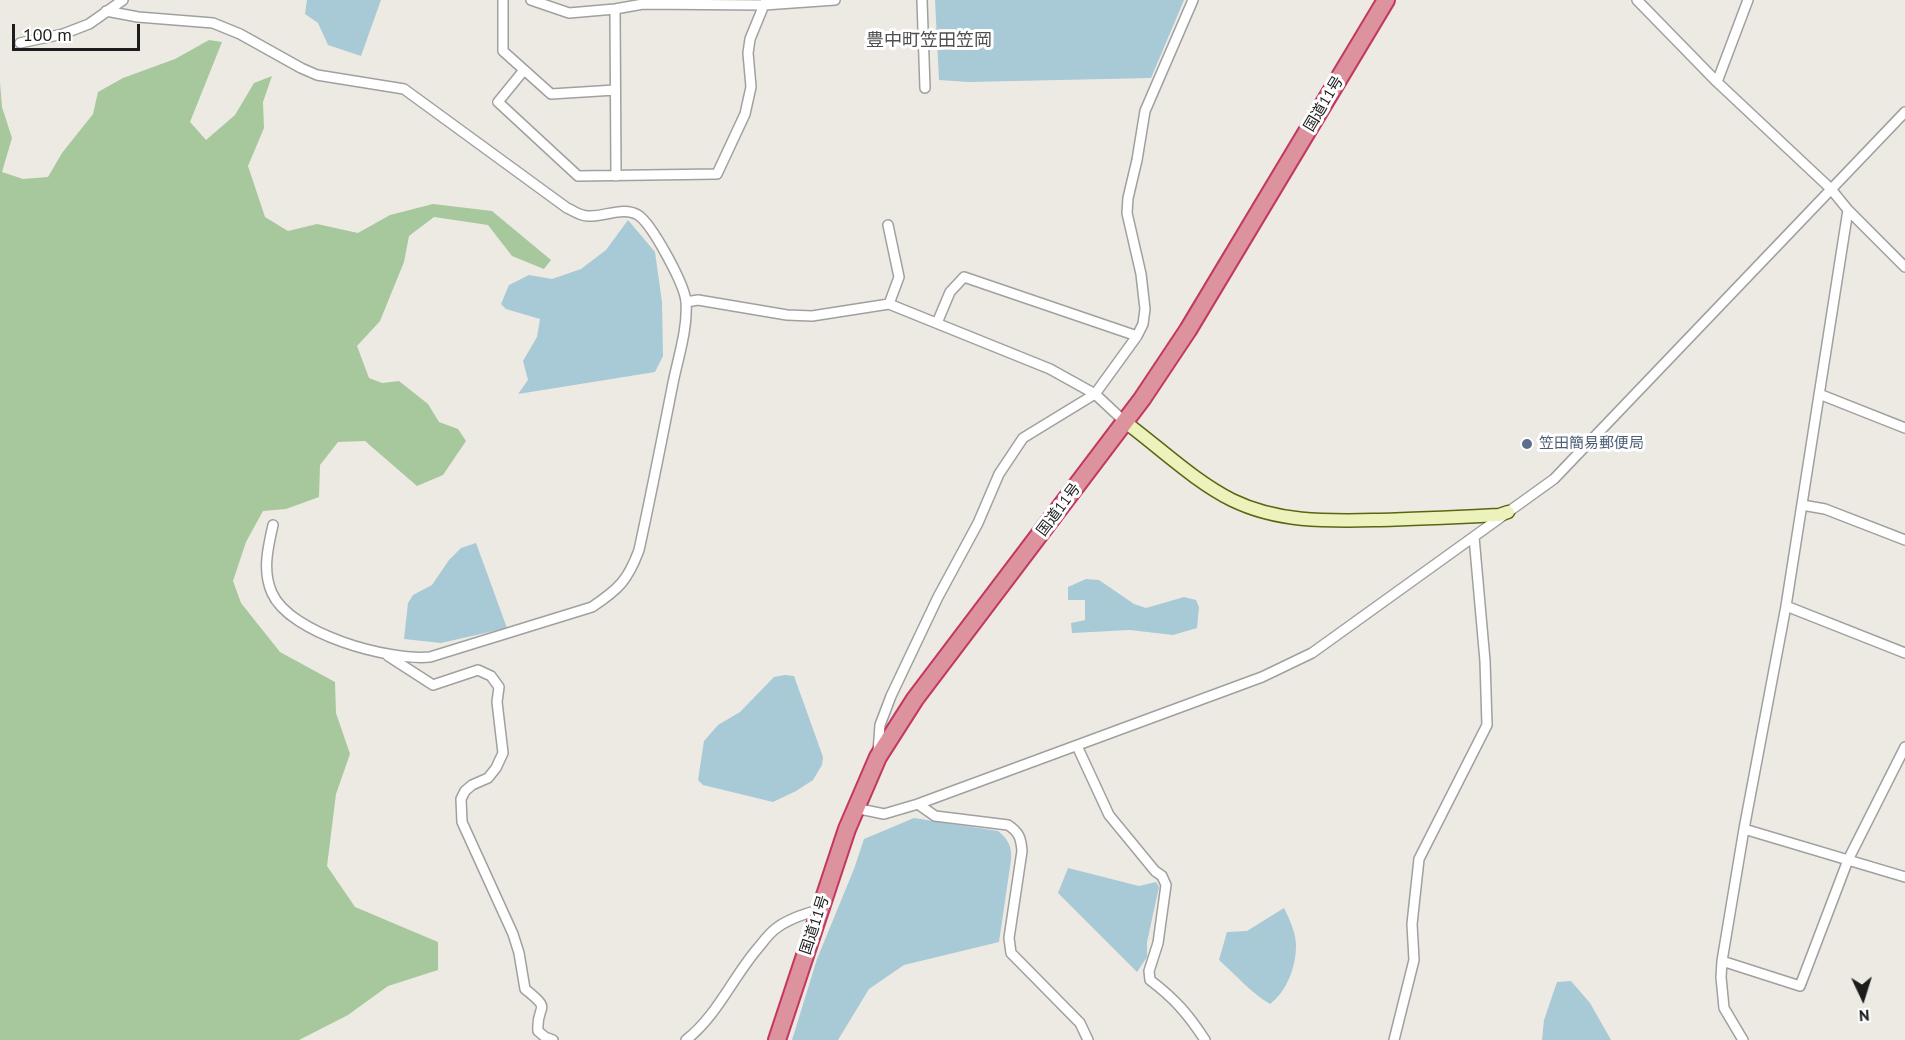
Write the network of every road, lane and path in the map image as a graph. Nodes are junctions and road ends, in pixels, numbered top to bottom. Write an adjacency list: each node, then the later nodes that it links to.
1 (123, 0): 12 (street)
2 (503, 0): 14 (street)
3 (531, 0): 11 (street)
4 (835, 0): 10 (street)
5 (922, 0): 16 (street)
6 (1193, 0): 27 (street)
7 (1386, 0): 30 (highway, 国道11号)
8 (1637, 0): 15 (street)
9 (1748, 0): 15 (street)
10 (765, 2): 11 (street); 19 (street)
11 (615, 9): 17 (street)
12 (106, 11): 13 (street); 24 (street)
13 (20, 43)
14 (524, 70): 17 (street); 19 (street)
15 (1717, 82): 20 (street)
16 (925, 88)
17 (615, 90): 19 (street)
18 (1905, 112): 20 (street)
19 (616, 176)
20 (1831, 189): 21 (street); 33 (street)
21 (1848, 210): 23 (street); 29 (street)
22 (888, 225): 25 (street)
23 (1905, 267)
24 (686, 302): 25 (street); 38 (street)
25 (889, 304): 26 (street)
26 (937, 323): 27 (street); 28 (street)
27 (1137, 336): 28 (street)
28 (1095, 394): 30 (street); 42 (street)
29 (1819, 394): 31 (street); 32 (street)
30 (1125, 422): 33 (street); 42 (highway, 国道11号)
31 (1905, 428)
32 (1802, 505): 36 (street); 37 (street)
33 (1508, 512): 35 (street)
34 (273, 525): 38 (street)
35 (1474, 537): 40 (street); 55 (street)
36 (1905, 540)
37 (1786, 606): 39 (street); 45 (street)
38 (381, 651): 50 (street)
39 (1905, 653)
40 (1077, 746): 43 (street); 54 (street)
41 (1905, 747): 46 (street)
42 (878, 757): 44 (highway, 国道11号)
43 (918, 804): 44 (street); 53 (street)
44 (855, 808): 48 (highway, 国道11号)
45 (1744, 829): 46 (street); 49 (street)
46 (1848, 860): 47 (street); 49 (street)
47 (1905, 877)
48 (821, 909): 51 (street); 52 (highway, 国道11号)
49 (1722, 961): 56 (street)
50 (553, 1040)
51 (686, 1040)
52 (777, 1040)
53 (1088, 1040)
54 (1205, 1040)
55 (1394, 1040)
56 (1743, 1040)

